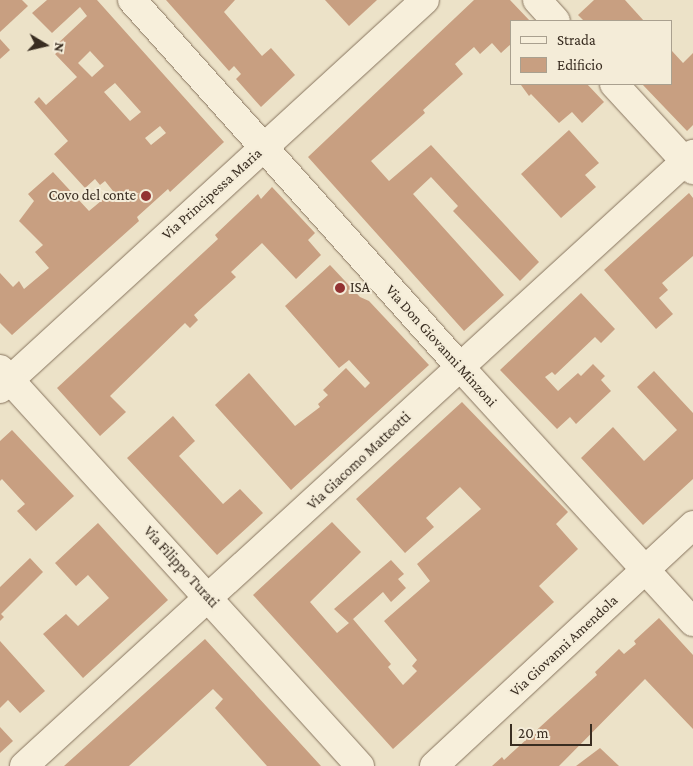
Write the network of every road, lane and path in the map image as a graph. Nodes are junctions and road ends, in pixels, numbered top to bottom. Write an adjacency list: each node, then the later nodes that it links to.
1 (132, 0): 6 (street, Via Don Giovanni Minzoni)
2 (425, 0): 6 (street, Via Principessa Maria)
3 (537, 0): 4 (street)
4 (555, 20)
5 (615, 85): 7 (street)
6 (264, 148): 8 (street, Via Don Giovanni Minzoni); 9 (street, Via Principessa Maria)
7 (690, 162): 8 (street, Via Giacomo Matteotti)
8 (461, 368): 11 (street, Via Don Giovanni Minzoni); 12 (street, Via Giacomo Matteotti)
9 (3, 379): 12 (street, Via Filippo Turati)
10 (693, 525): 11 (street, Via Giovanni Amendola)
11 (645, 569): 13 (street, Via Don Giovanni Minzoni); 16 (street, Via Giovanni Amendola)
12 (209, 598): 14 (street, Via Giacomo Matteotti); 15 (street, Via Filippo Turati)
13 (693, 622)
14 (24, 766)
15 (360, 766)
16 (434, 766)

